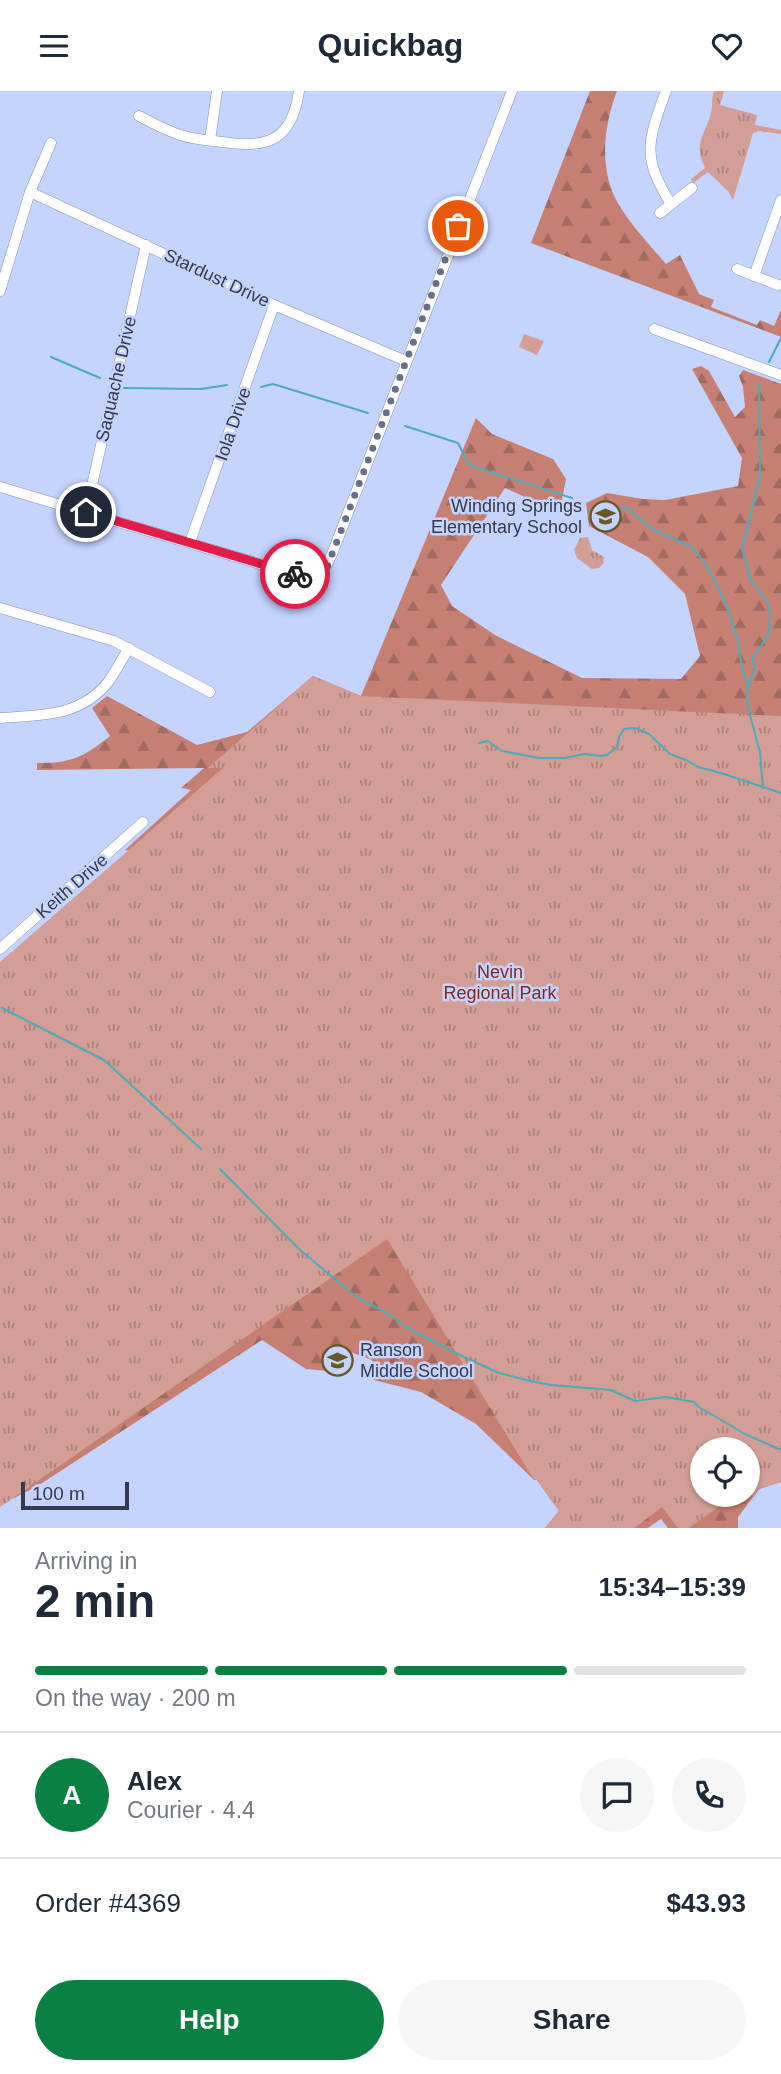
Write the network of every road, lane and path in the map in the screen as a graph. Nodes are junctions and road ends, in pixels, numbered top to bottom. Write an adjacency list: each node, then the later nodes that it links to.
1 (217, 91): 6 (street)
2 (299, 91): 6 (street)
3 (512, 91): 20 (street)
4 (666, 91): 11 (street)
5 (139, 116): 6 (street)
6 (210, 140)
7 (51, 143): 9 (street)
8 (692, 188): 11 (street)
9 (30, 192): 13 (street, Stardust Drive); 17 (street)
10 (781, 200): 15 (street)
11 (671, 204): 12 (street)
12 (660, 212)
13 (146, 245): 18 (street, Stardust Drive); 23 (street, Saquache Drive)
14 (737, 269): 15 (street)
15 (754, 276): 16 (street)
16 (778, 285)
17 (0, 291)
18 (274, 305): 20 (street, Stardust Drive); 24 (street, Iola Drive)
19 (654, 329): 21 (street)
20 (406, 361): 24 (street)
21 (781, 375)
22 (0, 487): 23 (street)
23 (86, 512): 24 (street)
24 (190, 542)
25 (0, 608): 26 (street)
26 (129, 648): 27 (street); 28 (street)
27 (210, 692)
28 (0, 718)
29 (143, 822): 30 (street, Keith Drive)
30 (0, 949)

